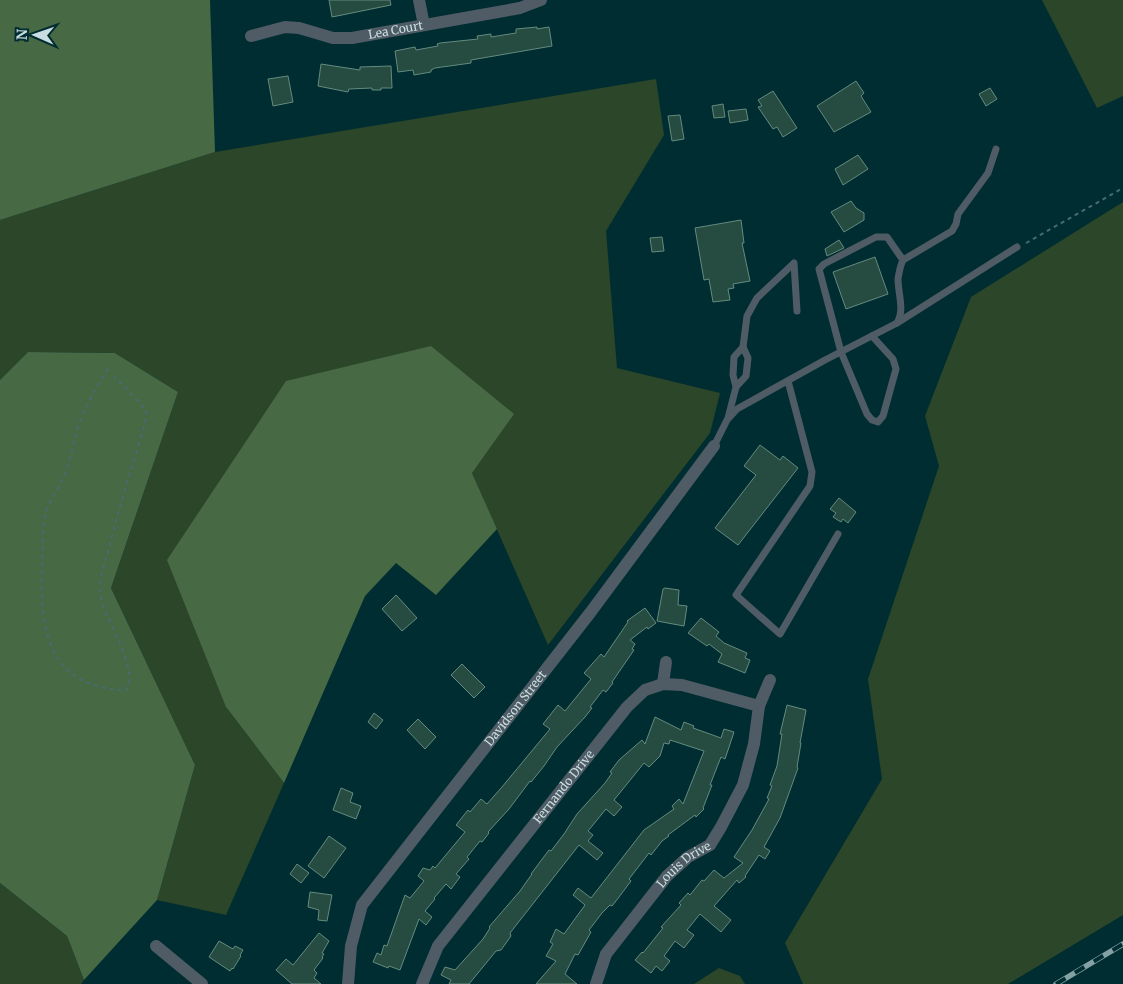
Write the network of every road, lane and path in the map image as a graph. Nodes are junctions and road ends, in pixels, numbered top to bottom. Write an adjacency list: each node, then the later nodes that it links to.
1 (419, 0): 3 (street)
2 (541, 0): 3 (street, Lea Court)
3 (424, 25): 4 (street, Lea Court)
4 (251, 36)
5 (996, 149): 8 (lane)
6 (1123, 188): 7 (path)
7 (1017, 247): 10 (lane)
8 (903, 260): 10 (lane); 13 (lane)
9 (798, 311): 12 (lane)
10 (897, 323): 11 (lane)
11 (872, 336): 13 (lane); 13 (lane)
12 (743, 347): 17 (lane); 17 (lane)
13 (841, 352): 16 (lane)
14 (108, 369): 15 (path)
15 (114, 376)
16 (788, 382): 18 (lane); 20 (lane)
17 (736, 387): 18 (lane)
18 (727, 420): 19 (lane)
19 (714, 446): 27 (street, Davidson Street)
20 (838, 534)
21 (666, 662): 23 (street)
22 (770, 680): 24 (street, Louis Drive)
23 (663, 684): 24 (street); 28 (street, Fernando Drive)
24 (759, 706): 29 (street, Louis Drive)
25 (156, 946): 26 (street)
26 (202, 984)
27 (348, 984)
28 (422, 984)
29 (596, 984)

